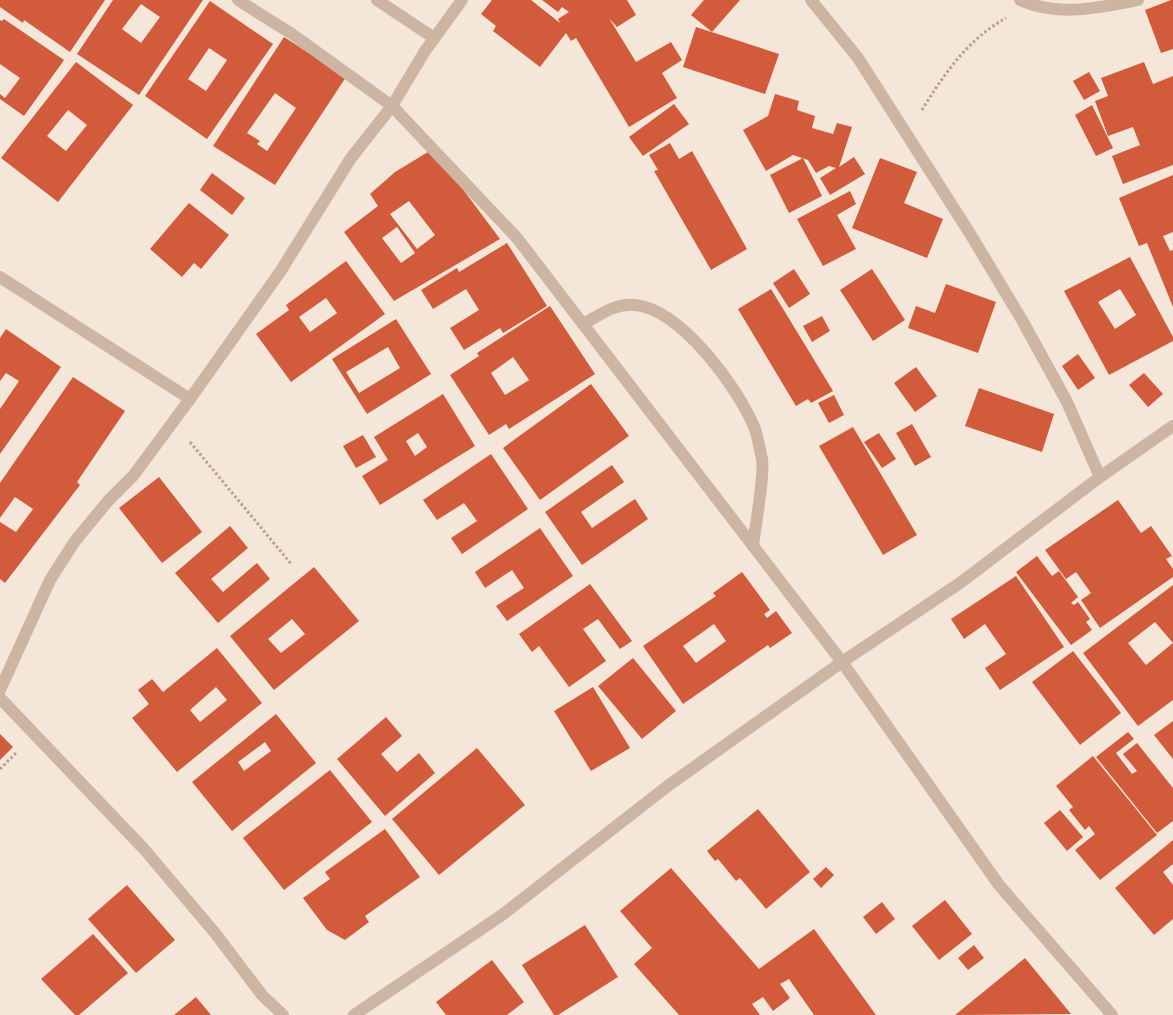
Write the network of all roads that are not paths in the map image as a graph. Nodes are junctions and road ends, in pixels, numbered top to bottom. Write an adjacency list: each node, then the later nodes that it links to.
1 (238, 0): 8 (street)
2 (377, 0): 7 (street)
3 (462, 0): 7 (street)
4 (811, 0): 13 (street)
5 (1138, 0): 6 (street)
6 (1025, 2)
7 (434, 38): 8 (street)
8 (392, 106): 10 (street); 11 (street)
9 (0, 277): 11 (street)
10 (583, 324): 14 (street); 14 (street)
11 (190, 399): 16 (street)
12 (1173, 426): 13 (street)
13 (1100, 477): 15 (street)
14 (753, 546): 15 (street)
15 (842, 662): 19 (street); 20 (street)
16 (0, 690)
17 (0, 698): 18 (street)
18 (283, 1015)
19 (354, 1015)
20 (1112, 1015)

